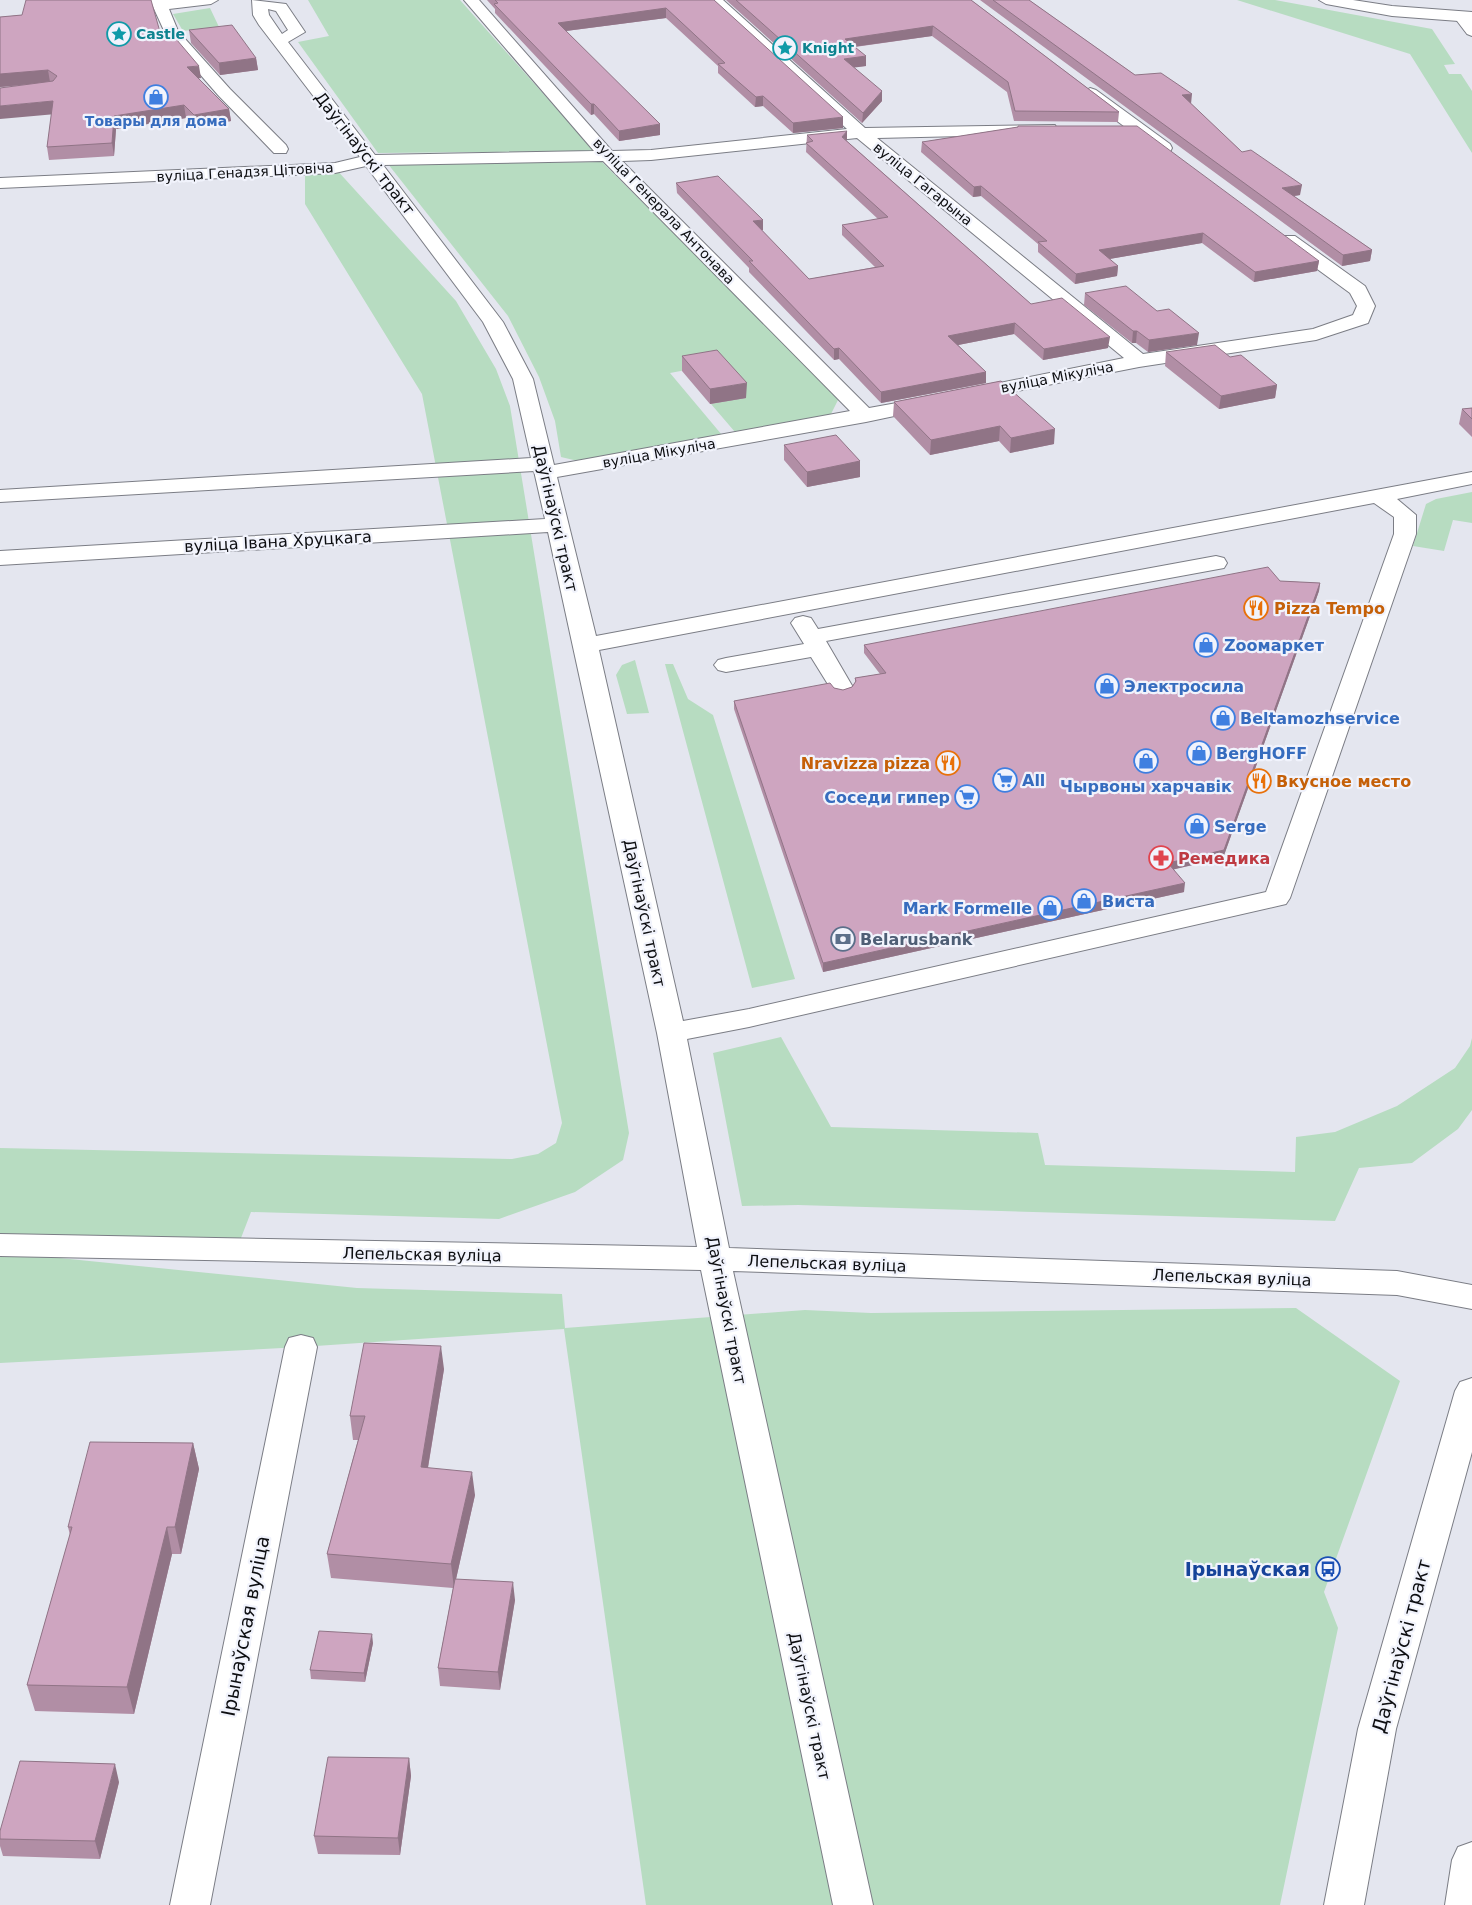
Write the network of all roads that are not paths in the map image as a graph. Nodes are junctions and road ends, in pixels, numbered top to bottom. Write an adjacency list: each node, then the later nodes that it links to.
1 (211, 0): 7 (main road)
2 (471, 0): 16 (main road, вуліца Генерала Антонава)
3 (714, 0): 14 (main road, вуліца Гагарына)
4 (1326, 0): 8 (main road)
5 (1450, 0): 8 (main road)
6 (259, 1): 18 (main road, Даўгінаўскі тракт)
7 (159, 3): 15 (main road)
8 (1467, 17): 9 (main road)
9 (1472, 31)
10 (1076, 82): 13 (main road)
11 (1069, 129): 14 (main road, вуліца Генадзя Цітовіча)
12 (1108, 129): 13 (main road)
13 (1138, 129): 17 (main road)
14 (861, 133): 16 (main road, вуліца Генадзя Цітовіча); 21 (main road, вуліца Гагарына)
15 (280, 149)
16 (608, 156): 18 (main road, вуліца Генадзя Цітовіча); 22 (main road, вуліца Генерала Антонава)
17 (1178, 158)
18 (370, 160): 19 (main road, вуліца Генадзя Цітовіча); 23 (main road, Даўгінаўскі тракт)
19 (0, 183)
20 (1274, 229): 21 (main road, вуліца Мікуліча)
21 (1139, 361): 22 (main road, вуліца Мікуліча)
22 (866, 416): 23 (main road, вуліца Мікуліча)
23 (543, 469): 25 (main road, вуліца Мікуліча); 27 (main road, Даўгінаўскі тракт)
24 (1472, 478): 26 (main road)
25 (0, 496)
26 (1379, 496): 30 (main road); 35 (main road)
27 (557, 526): 28 (main road, вуліца Івана Хруцкага); 32 (main road, Даўгінаўскі тракт)
28 (0, 558)
29 (1216, 563): 31 (main road)
30 (794, 606): 31 (main road); 32 (main road)
31 (816, 643): 33 (main road); 34 (main road)
32 (586, 645): 35 (main road, Даўгінаўскі тракт)
33 (726, 665)
34 (842, 689)
35 (671, 1033): 37 (main road, Даўгінаўскі тракт)
36 (0, 1246): 37 (main road, Лепельская вуліца)
37 (716, 1259): 38 (main road, Лепельская вуліца); 43 (main road, Даўгінаўскі тракт)
38 (1472, 1297)
39 (301, 1347): 42 (main road, Ірынаўская вуліца)
40 (1472, 1391): 44 (main road, Даўгінаўскі тракт)
41 (1472, 1860): 45 (main road)
42 (190, 1905)
43 (853, 1905)
44 (1344, 1905)
45 (1465, 1905)

